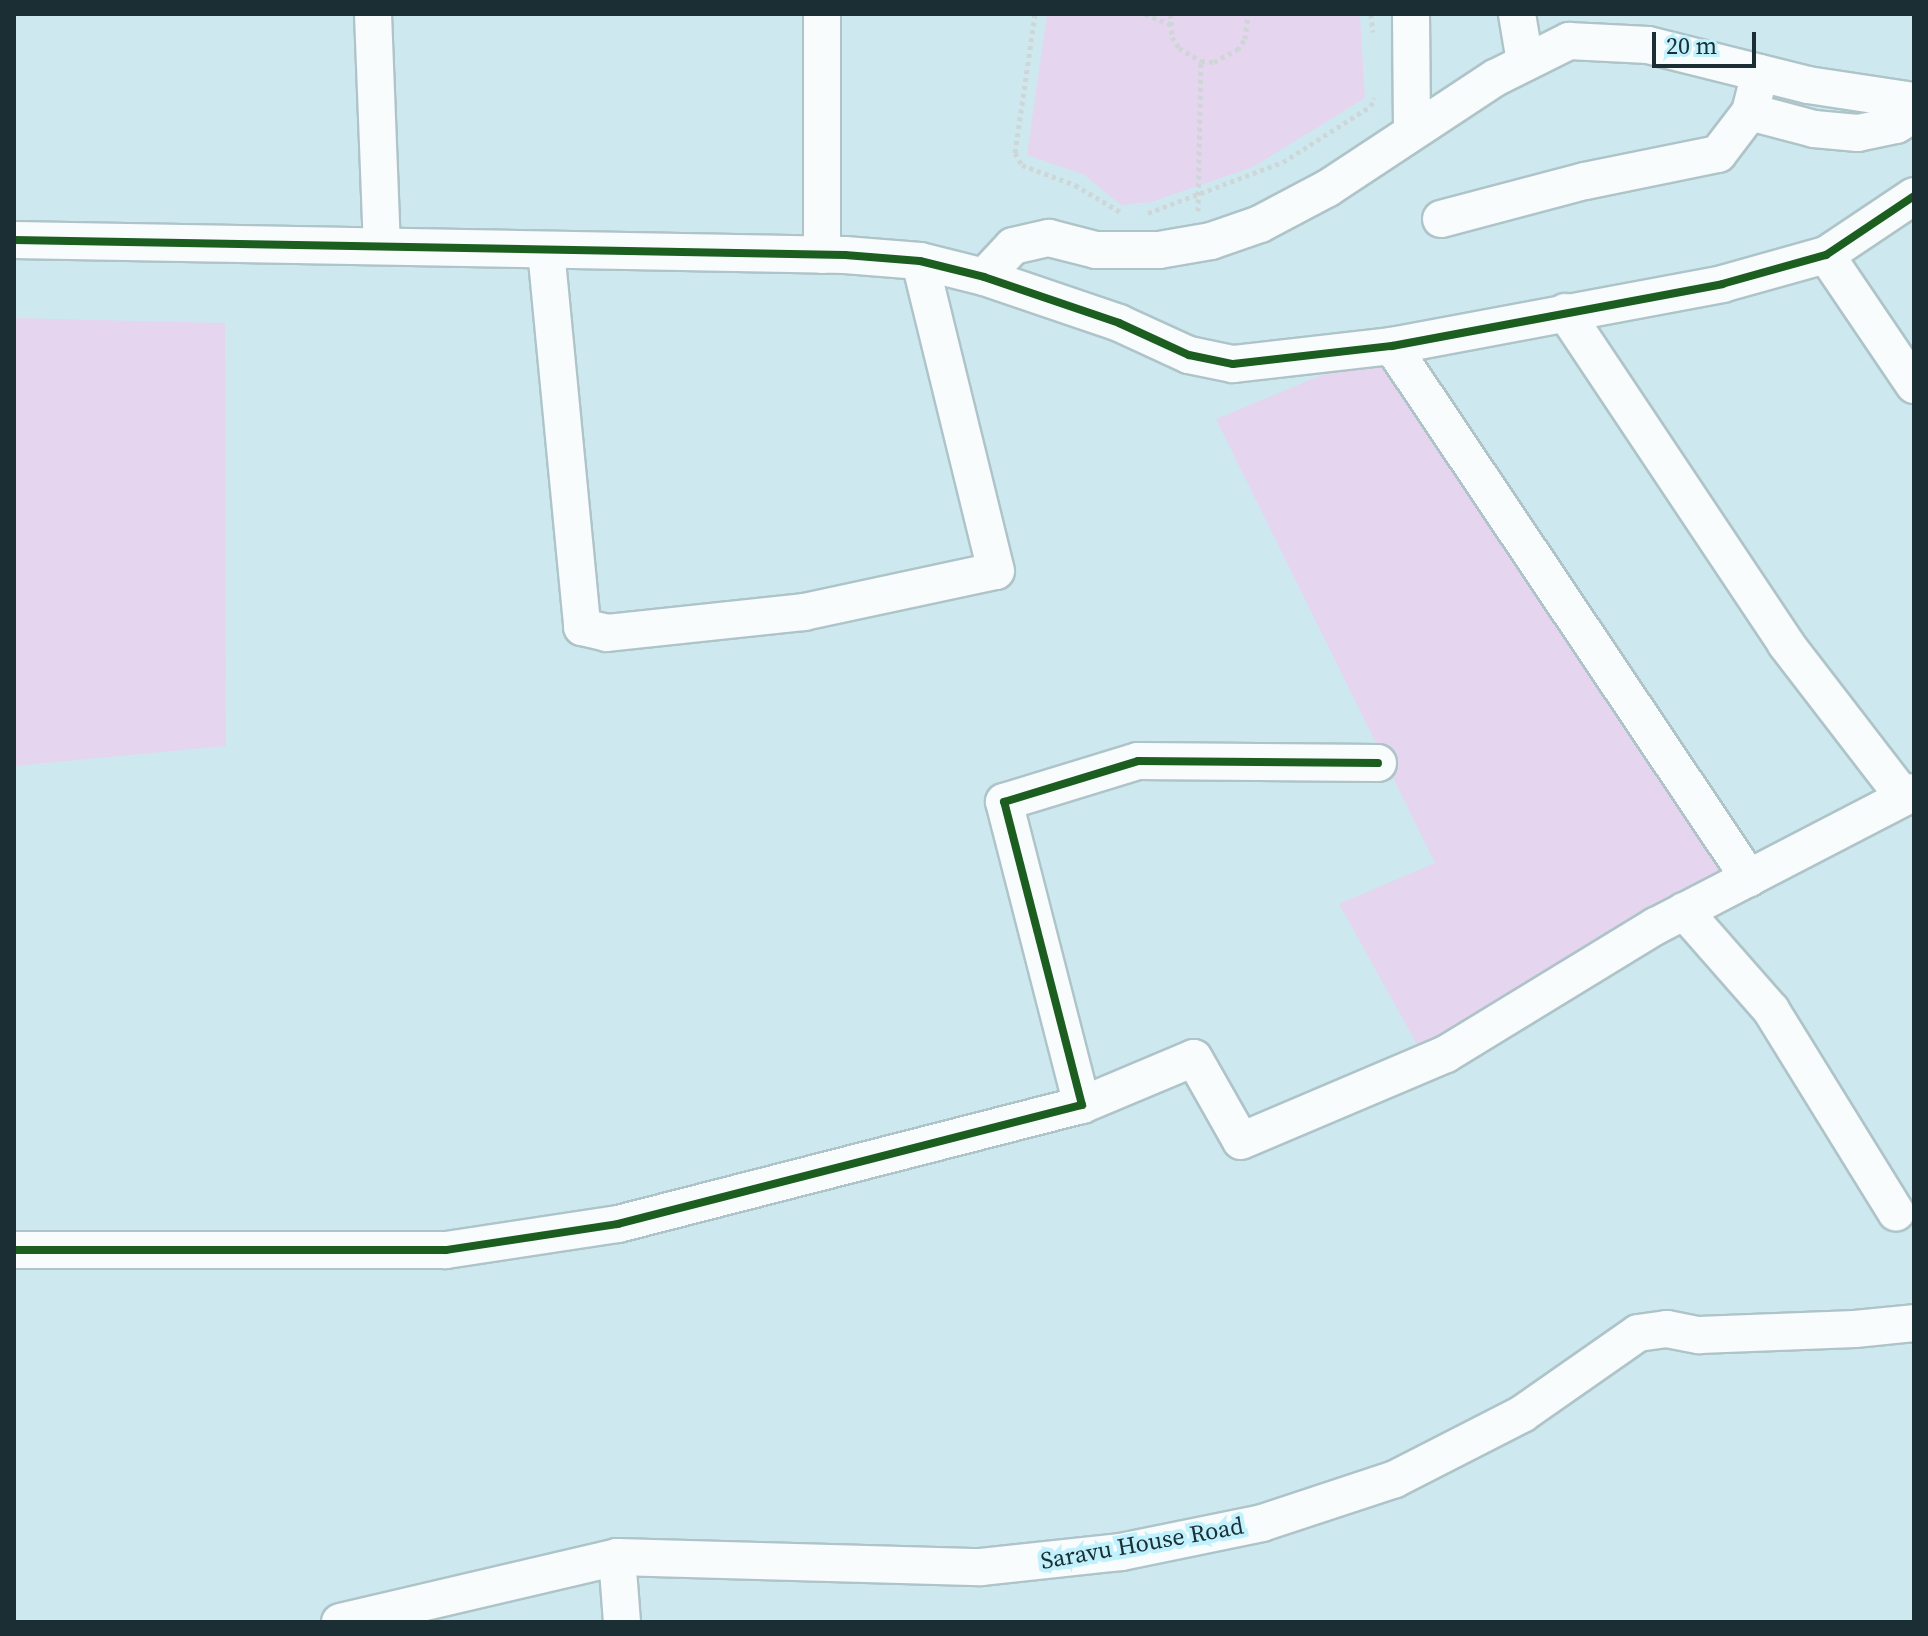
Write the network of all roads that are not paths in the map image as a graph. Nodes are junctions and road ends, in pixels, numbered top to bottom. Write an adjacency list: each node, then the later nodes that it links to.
1 (373, 14): 15 (street)
2 (822, 14): 18 (street)
3 (1411, 14): 11 (street)
4 (1517, 14): 6 (street)
5 (1651, 30): 6 (street); 7 (street)
6 (1525, 62): 11 (street)
7 (1760, 73): 8 (street); 9 (street)
8 (1914, 101)
9 (1750, 112): 10 (street); 13 (street)
10 (1914, 114)
11 (1412, 131): 17 (street)
12 (1914, 196): 19 (street)
13 (1441, 219)
14 (14, 240): 15 (street)
15 (382, 246): 16 (street)
16 (546, 250): 18 (street); 20 (street)
17 (1096, 250): 21 (street); 22 (street)
18 (822, 255): 20 (street)
19 (1826, 255): 23 (street); 25 (street)
20 (920, 261): 21 (street)
21 (984, 277): 22 (street)
22 (1040, 296): 24 (street)
23 (1565, 312): 24 (street); 27 (street)
24 (1392, 346): 28 (street)
25 (1914, 385)
26 (1378, 763): 30 (street)
27 (1909, 794): 28 (street)
28 (1749, 878): 29 (street)
29 (1684, 911): 30 (street); 31 (street)
30 (1082, 1105): 32 (street)
31 (1896, 1212)
32 (14, 1250)
33 (1914, 1323): 34 (street, Saravu House Road)
34 (617, 1557): 35 (street, Saravu House Road); 36 (street)
35 (340, 1622)
36 (622, 1622)

